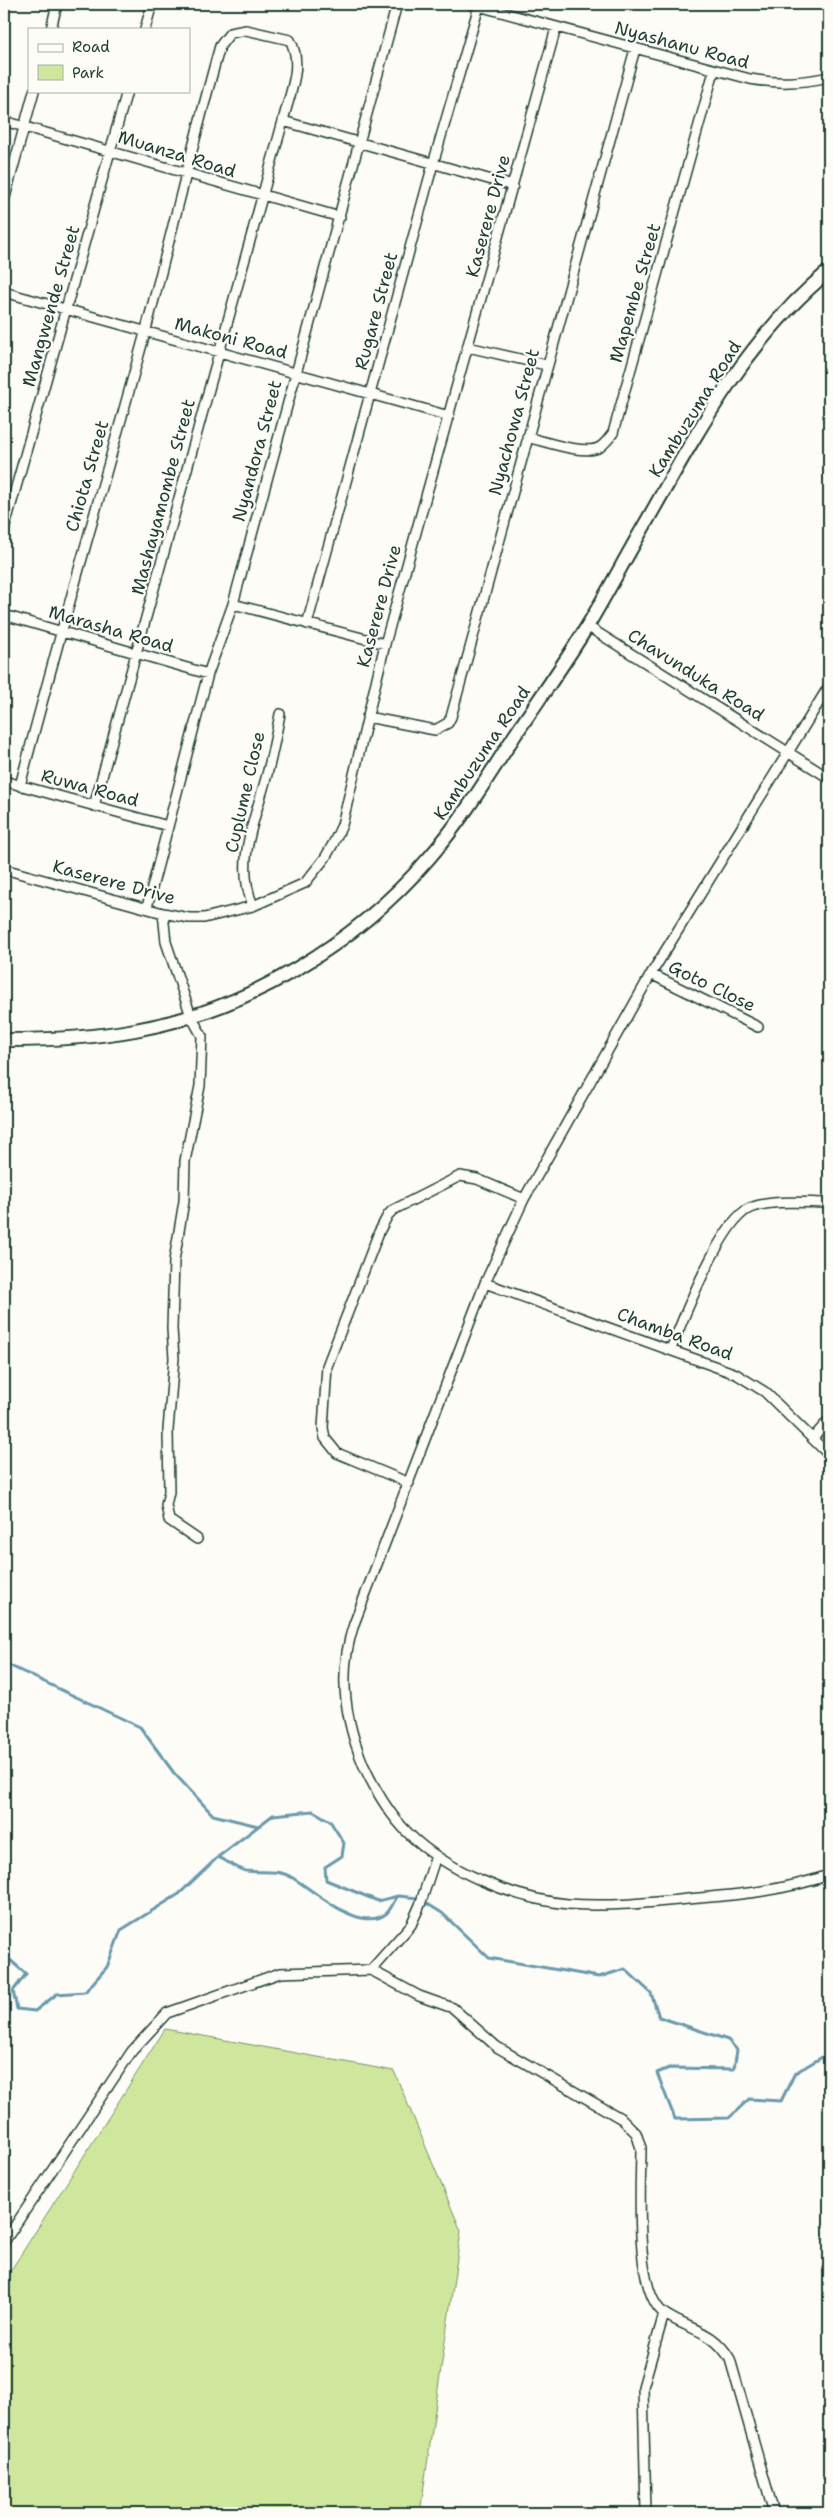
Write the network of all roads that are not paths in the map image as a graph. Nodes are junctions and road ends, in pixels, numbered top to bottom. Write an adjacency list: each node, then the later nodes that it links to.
1 (57, 4): 5 (street)
2 (152, 4): 6 (street)
3 (397, 4): 16 (street, Nyandora Street)
4 (475, 5): 7 (street, Nyashanu Road); 18 (street, Rugare Street)
5 (51, 28)
6 (145, 28)
7 (556, 28): 8 (street, Nyashanu Road); 20 (street, Kaserere Drive)
8 (634, 49): 9 (street, Nyashanu Road); 30 (street, Nyachowa Street)
9 (714, 71): 10 (street, Nyashanu Road); 34 (street, Mapembe Street)
10 (829, 77)
11 (34, 92): 15 (street)
12 (127, 92): 17 (street, Mangwende Street)
13 (4, 121): 15 (street, Muanza Road)
14 (283, 121): 16 (street); 19 (street, Chiota Street); 21 (street, Mashayamombe Street)
15 (24, 127): 17 (street, Muanza Road); 22 (street)
16 (359, 142): 18 (street); 23 (street, Nyandora Street)
17 (111, 151): 19 (street, Muanza Road); 26 (street, Mangwende Street)
18 (433, 164): 20 (street); 32 (street, Rugare Street)
19 (184, 174): 21 (street, Muanza Road); 27 (street, Chiota Street)
20 (513, 186): 28 (street, Kaserere Drive)
21 (262, 196): 23 (street, Muanza Road); 29 (street, Mashayamombe Street)
22 (4, 201)
23 (340, 217): 31 (street, Nyandora Street)
24 (829, 271): 39 (main road, Kambuzuma Road)
25 (4, 292): 26 (street, Makoni Road)
26 (67, 310): 27 (street, Makoni Road); 35 (street, Mangwende Street)
27 (145, 332): 29 (street, Makoni Road); 40 (street, Chiota Street)
28 (468, 347): 30 (street); 33 (street, Kaserere Drive)
29 (219, 351): 31 (street, Makoni Road); 42 (street, Mashayamombe Street)
30 (546, 365): 34 (street, Nyachowa Street)
31 (294, 372): 32 (street, Makoni Road); 36 (street, Nyandora Street)
32 (371, 394): 33 (street, Makoni Road); 38 (street, Rugare Street)
33 (449, 416): 41 (street, Kaserere Drive)
34 (527, 437): 46 (street, Nyachowa Street)
35 (4, 530)
36 (233, 604): 38 (street); 43 (street, Nyandora Street)
37 (4, 615): 40 (street, Marasha Road)
38 (307, 624): 41 (street)
39 (587, 626): 47 (street, Chavunduka Road); 58 (main road, Kambuzuma Road)
40 (60, 631): 42 (street, Marasha Road); 50 (street, Chiota Street)
41 (385, 644): 46 (street, Kaserere Drive)
42 (137, 652): 43 (street, Marasha Road); 51 (street, Mashayamombe Street)
43 (208, 674): 52 (street, Nyandora Street)
44 (829, 686): 47 (street)
45 (280, 714): 54 (street, Cuplume Close)
46 (367, 718): 54 (street, Kaserere Drive)
47 (788, 751): 48 (street, Chavunduka Road); 57 (street)
48 (829, 778)
49 (4, 781): 50 (street, Ruwa Road)
50 (20, 786): 51 (street, Ruwa Road)
51 (94, 806): 52 (street, Ruwa Road)
52 (168, 826): 55 (street, Nyandora Street)
53 (4, 869): 55 (street, Kaserere Drive)
54 (253, 906): 56 (street, Kaserere Drive)
55 (147, 907): 56 (street, Kaserere Drive)
56 (163, 913): 58 (street)
57 (651, 974): 59 (street, Goto Close); 61 (street)
58 (191, 1016): 60 (main road, Kambuzuma Road); 69 (street)
59 (758, 1027)
60 (4, 1040)
61 (524, 1199): 63 (street); 68 (street)
62 (829, 1203): 64 (street)
63 (485, 1284): 64 (street, Chamba Road); 68 (street)
64 (671, 1349): 66 (street, Chamba Road)
65 (829, 1420): 66 (street)
66 (813, 1438): 67 (street, Chamba Road)
67 (829, 1455)
68 (409, 1483): 70 (street)
69 (197, 1539)
70 (436, 1856): 71 (street); 72 (street)
71 (829, 1875)
72 (371, 1970): 73 (street); 74 (street)
73 (4, 2242)
74 (664, 2314): 75 (street); 76 (street)
75 (646, 2513)
76 (774, 2513)

